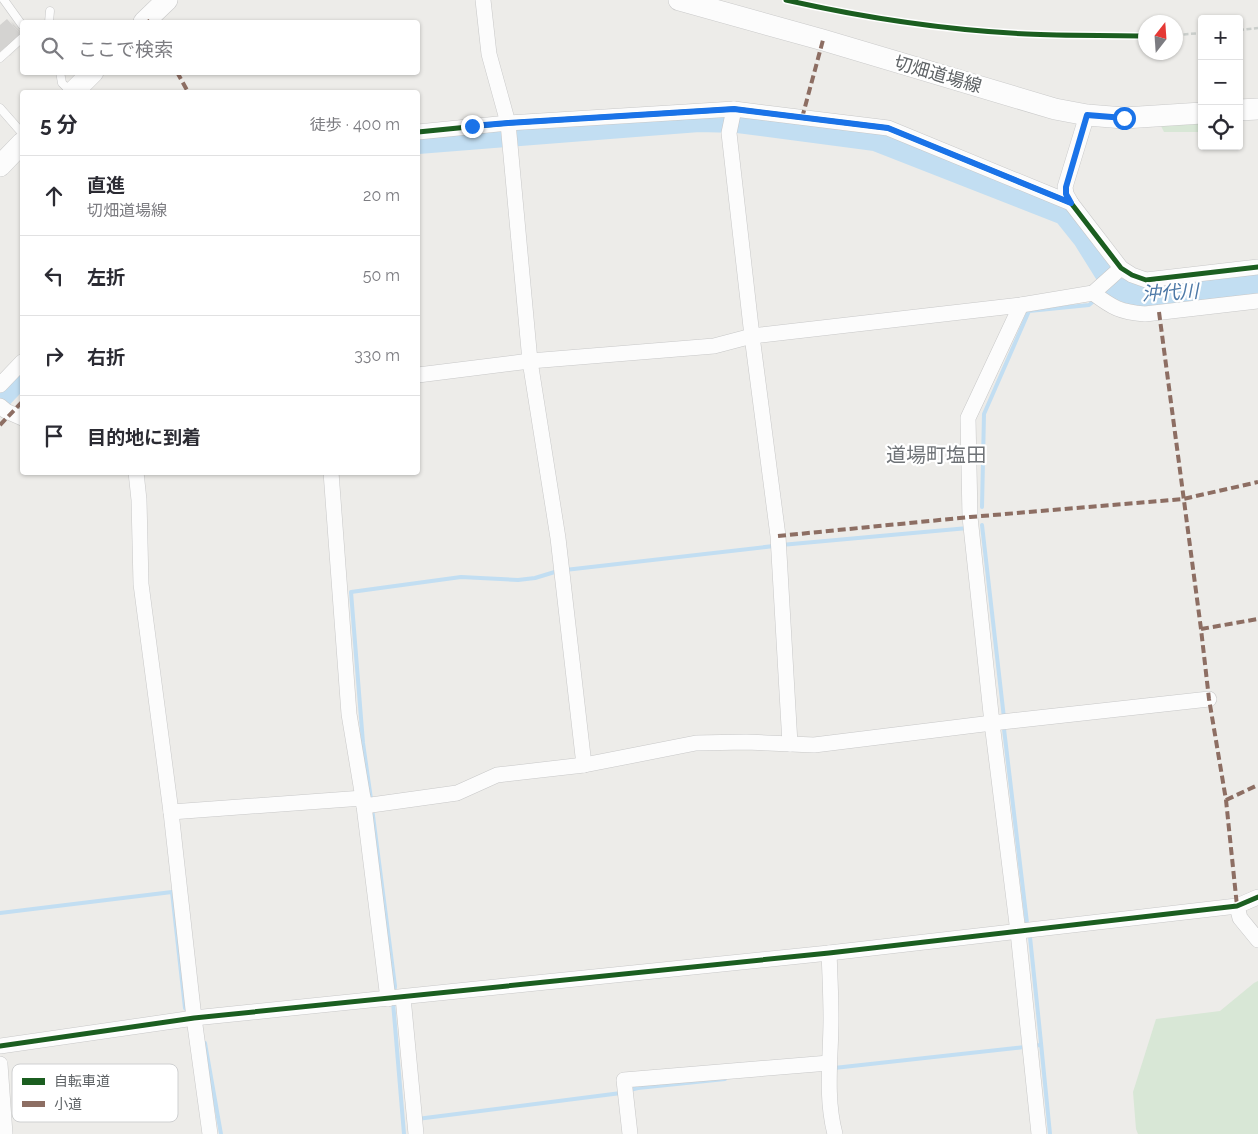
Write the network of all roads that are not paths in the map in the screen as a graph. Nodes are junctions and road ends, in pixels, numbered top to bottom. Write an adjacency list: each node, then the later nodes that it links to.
1 (4, 0): 8 (lane)
2 (167, 0): 7 (main road)
3 (483, 0): 21 (street)
4 (679, 0): 20 (main road, 切畑道場線)
5 (50, 11): 6 (lane)
6 (49, 20)
7 (146, 20)
8 (20, 22)
9 (20, 40): 10 (lane)
10 (0, 58)
11 (61, 75): 13 (lane)
12 (90, 75): 14 (main road)
13 (70, 90)
14 (74, 90)
15 (0, 108): 22 (lane)
16 (734, 109): 21 (street); 26 (street); 32 (street)
17 (1258, 109): 18 (main road)
18 (1243, 110)
19 (1198, 113): 20 (main road, 切畑道場線)
20 (1087, 115): 26 (street)
21 (508, 123): 23 (street); 33 (street)
22 (20, 132)
23 (420, 132)
24 (20, 146): 25 (main road)
25 (0, 166)
26 (1071, 203): 28 (street)
27 (1258, 266): 28 (street)
28 (1121, 268): 29 (street)
29 (1093, 293): 30 (street); 31 (street)
30 (1258, 302)
31 (1022, 305): 32 (street); 42 (street)
32 (752, 336): 33 (street); 43 (street)
33 (530, 361): 35 (street); 44 (street)
34 (20, 364): 36 (street)
35 (420, 374)
36 (0, 385)
37 (3, 408): 38 (street)
38 (20, 417)
39 (136, 475): 46 (street)
40 (331, 475): 45 (street)
41 (1209, 699): 42 (street)
42 (992, 723): 43 (street); 49 (street)
43 (790, 744): 44 (street)
44 (584, 766): 45 (street)
45 (364, 802): 46 (street); 52 (street)
46 (171, 812): 53 (street)
47 (1258, 897): 48 (street)
48 (1237, 906): 49 (street); 50 (street)
49 (1018, 932): 51 (street); 62 (street)
50 (1258, 940)
51 (829, 953): 52 (street); 56 (street)
52 (395, 998): 53 (street); 59 (street)
53 (194, 1018): 54 (street); 58 (street)
54 (0, 1046)
55 (0, 1064): 57 (street)
56 (829, 1064): 60 (street); 61 (street)
57 (5, 1134)
58 (210, 1134)
59 (416, 1134)
60 (630, 1134)
61 (835, 1134)
62 (1039, 1134)

